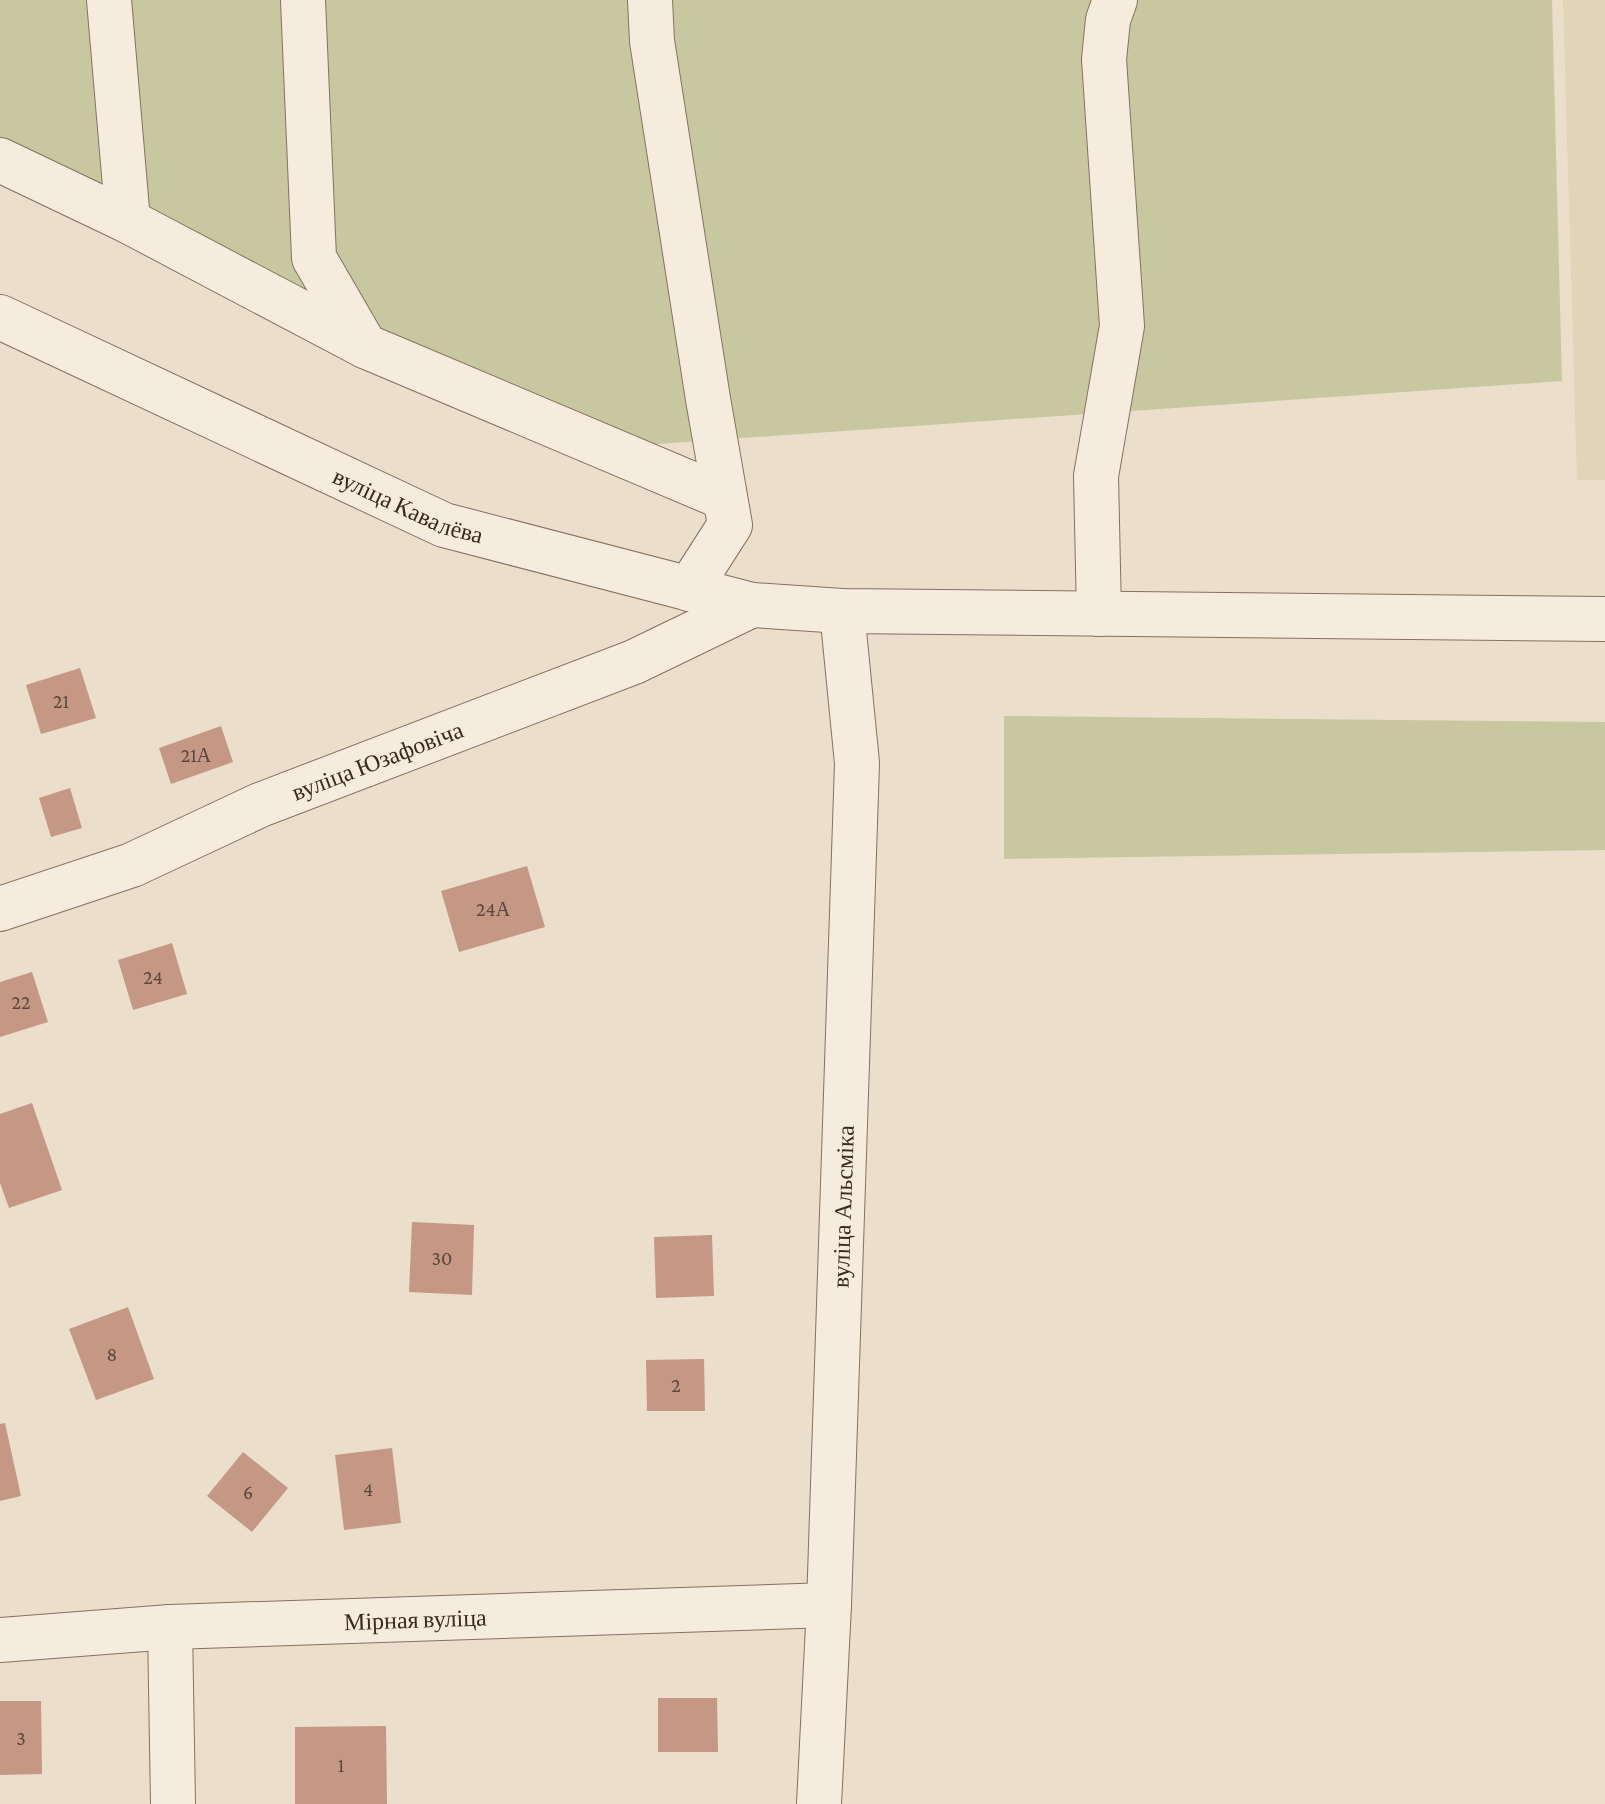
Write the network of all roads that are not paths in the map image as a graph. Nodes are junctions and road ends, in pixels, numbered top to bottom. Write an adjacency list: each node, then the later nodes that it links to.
1 (109, 0): 6 (street)
2 (303, 0): 8 (street)
3 (650, 0): 9 (street)
4 (1115, 0): 13 (street)
5 (0, 160): 6 (street)
6 (128, 221): 8 (street)
7 (0, 317): 10 (street, вуліца Кавалёва)
8 (365, 346): 9 (street)
9 (725, 498): 10 (street)
10 (689, 589): 11 (street, вуліца Кавалёва)
11 (752, 605): 12 (street, вуліца Кавалёва); 15 (street, вуліца Юзафовіча)
12 (842, 611): 13 (street, вуліца Кавалёва); 16 (street, вуліца Альсміка)
13 (1099, 614): 14 (street, вуліца Кавалёва)
14 (1605, 619)
15 (0, 909)
16 (829, 1605): 17 (street, Мірная вуліца); 20 (street, вуліца Альсміка)
17 (170, 1627): 18 (street, Мірная вуліца); 19 (street)
18 (0, 1640)
19 (173, 1804)
20 (819, 1804)

